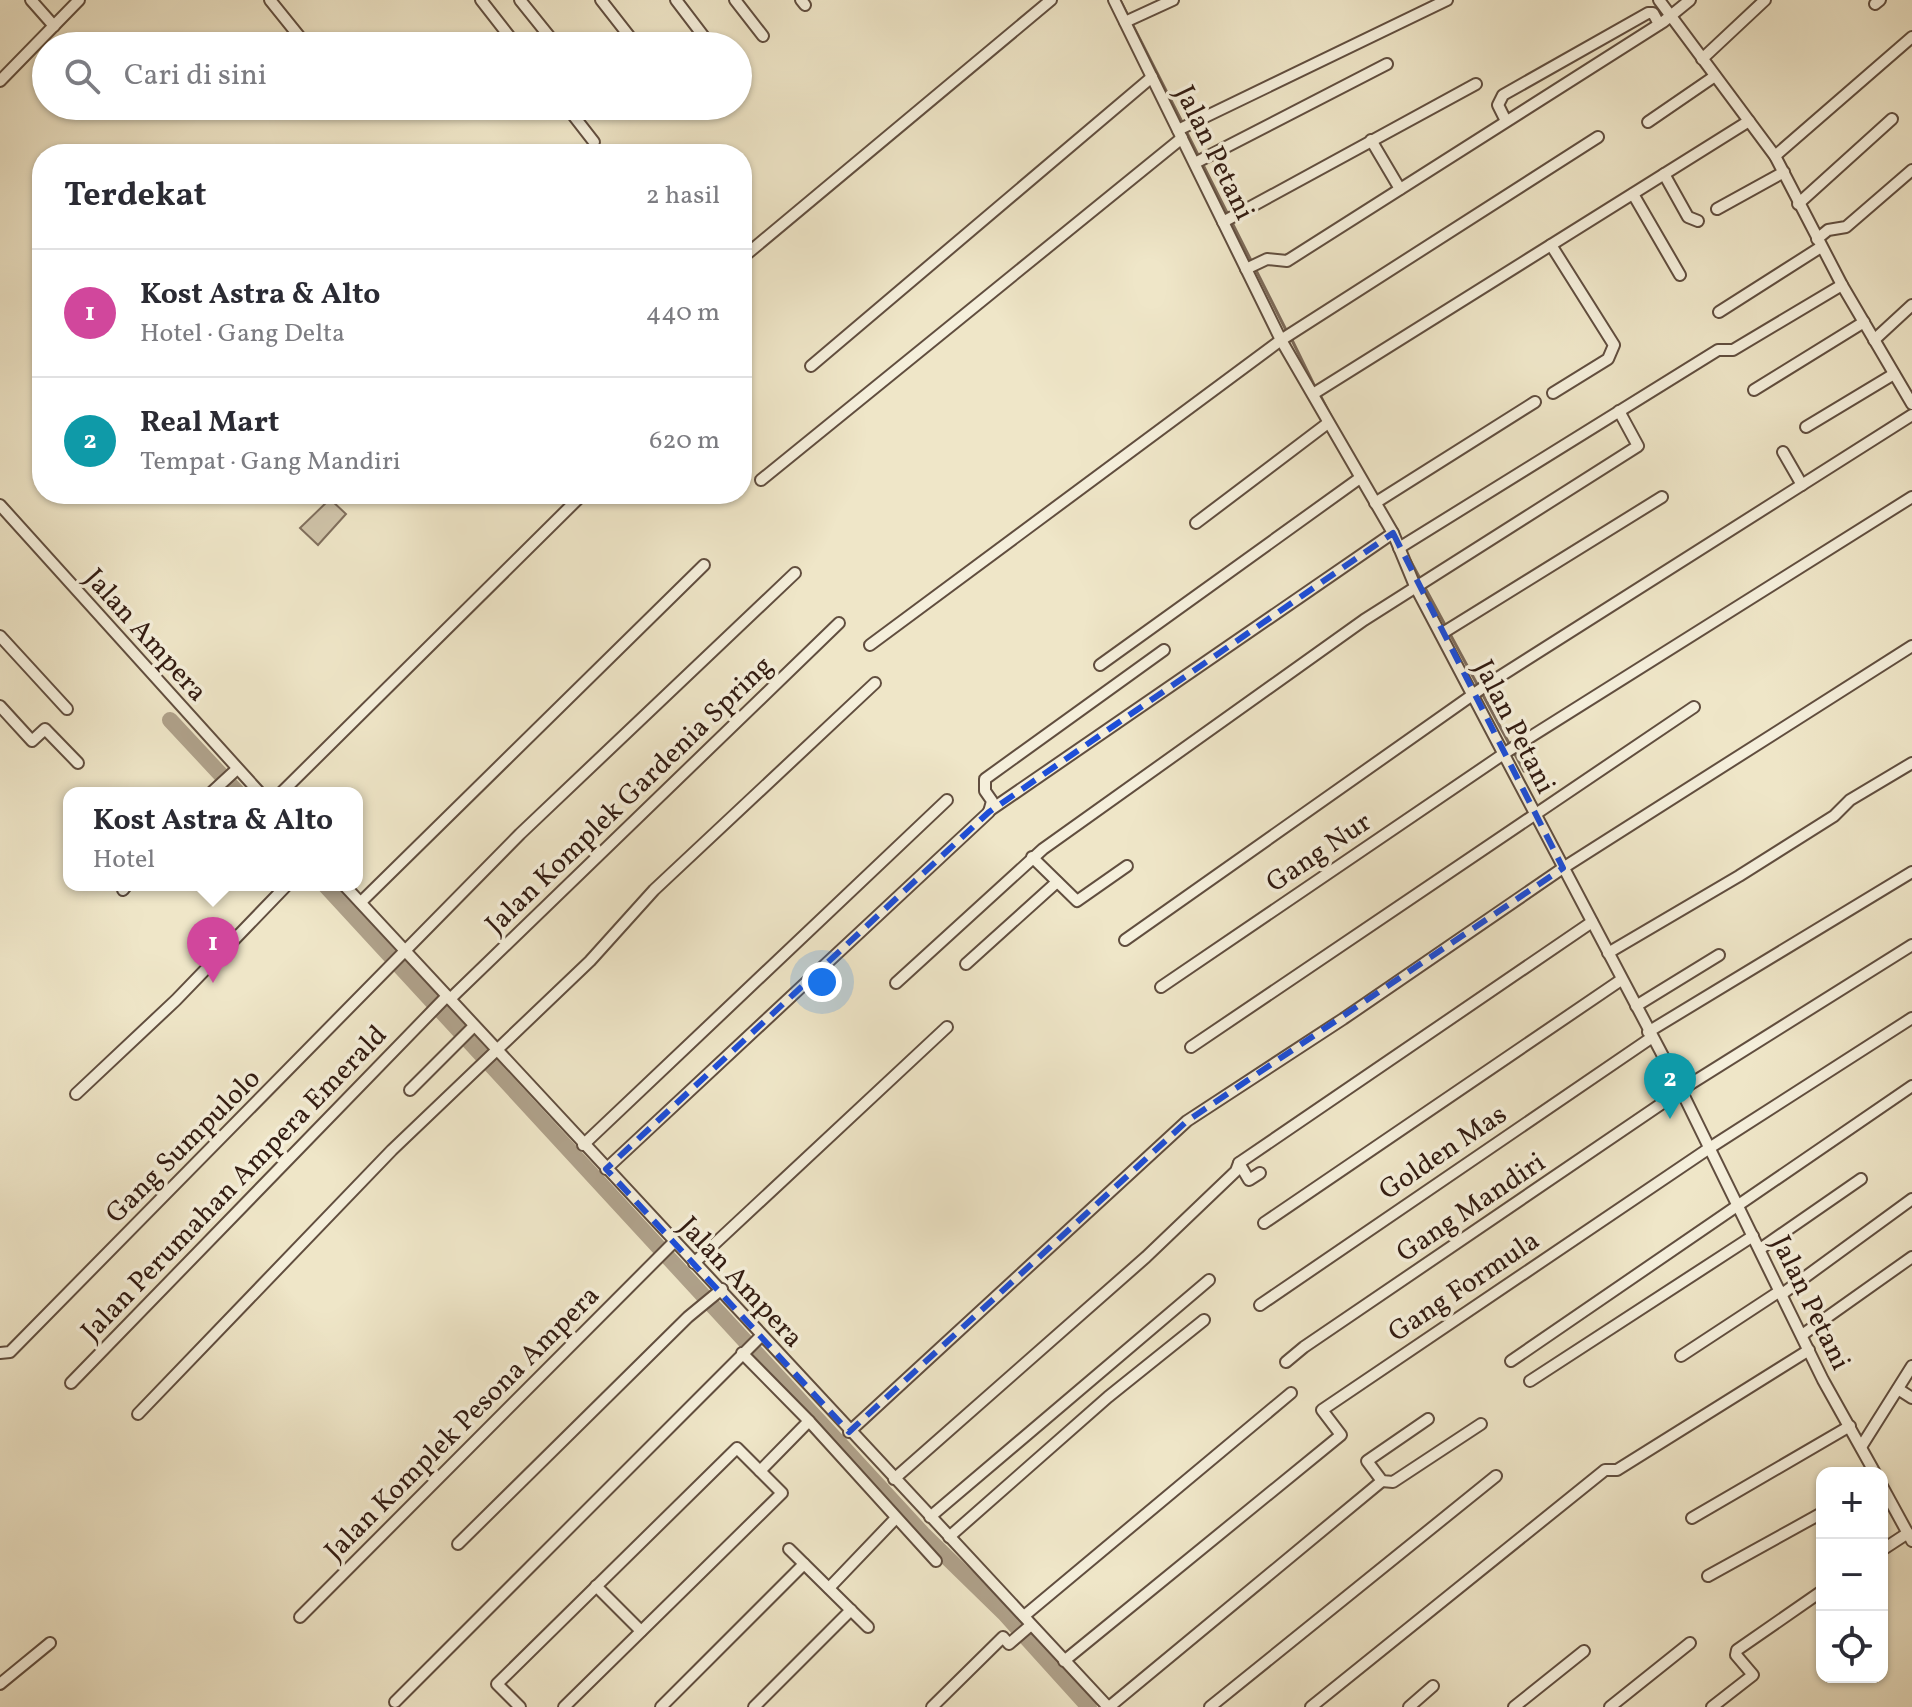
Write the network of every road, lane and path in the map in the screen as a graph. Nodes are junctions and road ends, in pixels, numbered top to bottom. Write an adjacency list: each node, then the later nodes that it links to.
1 (31, 0): 19 (street)
2 (79, 0): 19 (street)
3 (270, 0): 21 (street)
4 (481, 0): 22 (street)
5 (520, 0): 23 (street)
6 (601, 0): 24 (street)
7 (676, 0): 25 (street)
8 (735, 0): 26 (street)
9 (1051, 0): 59 (street)
10 (1114, 0): 17 (street, Jalan Petani)
11 (1173, 0): 17 (street)
12 (1447, 0): 42 (street)
13 (1659, 0): 16 (street)
14 (1690, 0): 16 (street)
15 (1765, 0): 29 (street)
16 (1670, 17): 18 (street); 29 (street)
17 (1128, 20): 33 (street, Jalan Petani)
18 (1659, 24): 35 (street); 36 (street)
19 (54, 26): 20 (street)
20 (47, 32)
21 (296, 32)
22 (506, 32)
23 (546, 32)
24 (626, 32)
25 (700, 32)
26 (763, 36)
27 (1912, 37): 46 (street)
28 (32, 46): 31 (street)
29 (1702, 59): 32 (street)
30 (1387, 64): 47 (street)
31 (3, 73)
32 (1715, 76): 40 (street); 41 (street)
33 (1152, 77): 42 (street, Jalan Petani); 68 (street)
34 (1476, 84): 44 (street)
35 (1512, 90): 36 (street); 39 (street)
36 (1523, 110): 39 (street)
37 (1892, 119): 53 (street)
38 (577, 120): 45 (street)
39 (1506, 121): 51 (street)
40 (1749, 121): 46 (street); 50 (street)
41 (1648, 122)
42 (1183, 131): 47 (street, Jalan Petani); 81 (street)
43 (1598, 137): 66 (street)
44 (1371, 140): 51 (street); 55 (street)
45 (594, 142)
46 (1775, 156): 49 (street)
47 (1201, 161): 55 (street, Jalan Petani)
48 (1912, 170): 57 (street)
49 (1784, 172): 53 (street); 54 (street)
50 (1664, 174): 52 (street); 56 (street)
51 (1400, 189): 60 (street)
52 (1633, 194): 58 (street); 61 (street)
53 (1798, 204): 57 (street)
54 (1717, 209)
55 (1226, 221): 60 (street, Jalan Petani)
56 (1698, 221)
57 (1819, 243): 62 (street); 64 (street)
58 (1551, 245): 71 (street); 72 (street)
59 (752, 250)
60 (1248, 268): 66 (street, Jalan Petani)
61 (1680, 275)
62 (1842, 285): 65 (street); 75 (street)
63 (1912, 305): 67 (street)
64 (1719, 312)
65 (1864, 322): 67 (street); 70 (street)
66 (1286, 336): 71 (street, Jalan Petani); 97 (street)
67 (1874, 340): 69 (street)
68 (811, 366)
69 (1894, 374): 74 (street); 78 (street)
70 (1754, 390)
71 (1319, 391): 77 (street, Jalan Petani)
72 (1553, 393)
73 (1535, 402): 85 (street)
74 (1912, 404)
75 (1619, 411): 90 (street); 93 (street)
76 (1912, 415): 82 (street)
77 (1328, 423): 80 (street, Jalan Petani); 88 (street)
78 (1806, 427)
79 (1783, 452): 82 (street)
80 (1360, 478): 85 (street, Jalan Petani); 100 (street)
81 (761, 480)
82 (1802, 485): 102 (street)
83 (1662, 497): 95 (street)
84 (1912, 497): 106 (street, Gang Nur)
85 (1375, 503): 89 (street, Jalan Petani)
86 (573, 504): 112 (street)
87 (0, 505): 109 (street, Jalan Ampera)
88 (1196, 523)
89 (1393, 533): 90 (street, Jalan Petani); 114 (street)
90 (1403, 546): 93 (street, Jalan Petani)
91 (704, 565): 123 (street)
92 (795, 573): 129 (street, Gang Sumpulolo)
93 (1415, 586): 95 (street, Jalan Petani); 116 (street)
94 (839, 623): 134 (street, Jalan Komplek Gardenia Spring)
95 (1446, 631): 102 (street, Jalan Petani)
96 (0, 636): 105 (street)
97 (870, 645)
98 (1912, 646): 118 (street)
99 (1164, 650): 114 (street)
100 (1100, 665)
101 (875, 683): 142 (street)
102 (1476, 692): 106 (street, Jalan Petani); 125 (street)
103 (0, 706): 107 (street)
104 (1694, 707): 115 (street)
105 (67, 709)
106 (1505, 753): 115 (street, Jalan Petani); 133 (street, Gang Nur)
107 (78, 763)
108 (1912, 763): 127 (street)
109 (235, 770): 110 (street); 111 (street, Jalan Ampera)
110 (216, 787)
111 (253, 787)
112 (287, 787)
113 (947, 800): 147 (street)
114 (989, 812): 150 (street)
115 (1533, 813): 118 (street, Jalan Petani); 141 (street)
116 (1032, 857): 120 (street); 132 (street)
117 (1127, 866): 120 (street)
118 (1563, 868): 124 (street, Jalan Petani); 184 (street)
119 (1912, 872): 140 (street, Golden Mas)
120 (1057, 882): 130 (street)
121 (281, 891): 146 (street)
122 (350, 891): 123 (street, Jalan Ampera)
123 (361, 902): 129 (street, Jalan Ampera)
124 (1592, 922): 127 (street, Jalan Petani); 149 (street)
125 (1125, 940)
126 (1912, 945): 145 (street, Gang Mandiri)
127 (1608, 953): 131 (street, Jalan Petani)
128 (1719, 955): 135 (street)
129 (400, 957): 134 (street, Jalan Ampera); 169 (street, Gang Sumpulolo)
130 (966, 964)
131 (1621, 980): 135 (street, Jalan Petani); 155 (street)
132 (896, 983)
133 (1161, 987)
134 (448, 997): 136 (street, Jalan Komplek Gardenia Spring); 139 (street, Jalan Ampera)
135 (1636, 1006): 140 (street, Jalan Petani)
136 (430, 1014): 175 (street, Jalan Perumahan Ampera Emerald)
137 (1912, 1018): 148 (street, Gang Formula)
138 (947, 1027): 160 (street)
139 (472, 1028): 142 (street, Jalan Ampera); 144 (street)
140 (1650, 1035): 145 (street, Jalan Petani); 164 (street, Golden Mas)
141 (1191, 1047)
142 (495, 1052): 147 (street, Jalan Ampera); 179 (street)
143 (1912, 1086): 154 (street)
144 (410, 1090)
145 (1682, 1092): 148 (street, Jalan Petani); 172 (street, Gang Mandiri)
146 (76, 1094)
147 (583, 1145): 150 (street, Jalan Ampera)
148 (1711, 1147): 154 (street, Jalan Petani); 215 (street, Gang Formula)
149 (1239, 1163): 151 (street); 189 (street)
150 (606, 1169): 157 (street, Jalan Ampera)
151 (1260, 1173)
152 (1861, 1179): 158 (street)
153 (1912, 1199): 163 (street)
154 (1738, 1203): 156 (street, Jalan Petani); 171 (street)
155 (1264, 1223)
156 (1753, 1236): 158 (street, Jalan Petani); 174 (street)
157 (671, 1246): 160 (street, Jalan Ampera); 208 (street, Jalan Komplek Pesona Ampera)
158 (1760, 1249): 163 (street, Jalan Petani)
159 (1912, 1257): 166 (street)
160 (694, 1263): 162 (street, Jalan Ampera)
161 (1209, 1280): 193 (street)
162 (719, 1291): 167 (street, Jalan Ampera); 198 (street)
163 (1781, 1292): 166 (street, Jalan Petani); 170 (street)
164 (1260, 1305)
165 (1204, 1320): 196 (street)
166 (1802, 1335): 168 (street, Jalan Petani)
167 (752, 1345): 181 (street); 184 (street, Jalan Ampera); 218 (street)
168 (1809, 1350): 183 (street, Jalan Petani); 226 (street)
169 (0, 1353)
170 (1681, 1356)
171 (1511, 1361)
172 (1286, 1362)
173 (1912, 1366): 176 (street)
174 (1530, 1381)
175 (71, 1383)
176 (1898, 1389): 178 (street); 185 (street)
177 (1291, 1393): 209 (street)
178 (1912, 1398)
179 (138, 1414)
180 (1428, 1419): 190 (street)
181 (809, 1421): 187 (street); 194 (street)
182 (1481, 1424): 190 (street)
183 (1850, 1426): 185 (street, Jalan Petani); 195 (street)
184 (849, 1432): 189 (street, Jalan Ampera)
185 (1866, 1441): 186 (street, Jalan Petani)
186 (1873, 1467)
187 (760, 1471): 204 (street); 211 (street)
188 (1496, 1476): 225 (street)
189 (894, 1479): 193 (street, Jalan Ampera)
190 (1382, 1481): 224 (street)
191 (1888, 1497): 197 (street)
192 (1816, 1516): 203 (street)
193 (930, 1517): 196 (street, Jalan Ampera)
194 (896, 1518): 201 (street); 205 (street)
195 (1692, 1518)
196 (949, 1537): 209 (street, Jalan Ampera)
197 (1910, 1537): 199 (street)
198 (458, 1544)
199 (1888, 1547)
200 (789, 1549): 202 (street)
201 (936, 1561)
202 (804, 1564): 205 (street); 221 (street)
203 (1708, 1576)
204 (596, 1586): 211 (street); 219 (street)
205 (829, 1588): 207 (street)
206 (1816, 1595): 230 (street)
207 (851, 1610): 210 (street); 222 (street)
208 (300, 1617)
209 (1027, 1624): 215 (street, Jalan Ampera); 223 (street)
210 (868, 1627)
211 (641, 1631): 220 (street)
212 (50, 1643): 216 (street)
213 (1690, 1643): 229 (street)
214 (1584, 1651): 228 (street)
215 (1064, 1661): 224 (street, Jalan Ampera)
216 (0, 1684)
217 (1433, 1686): 227 (street)
218 (395, 1702)
219 (520, 1707)
220 (564, 1707)
221 (661, 1707)
222 (754, 1707)
223 (932, 1707)
224 (1108, 1707)
225 (1210, 1707)
226 (1311, 1707)
227 (1409, 1707)
228 (1514, 1707)
229 (1610, 1707)
230 (1712, 1707)

